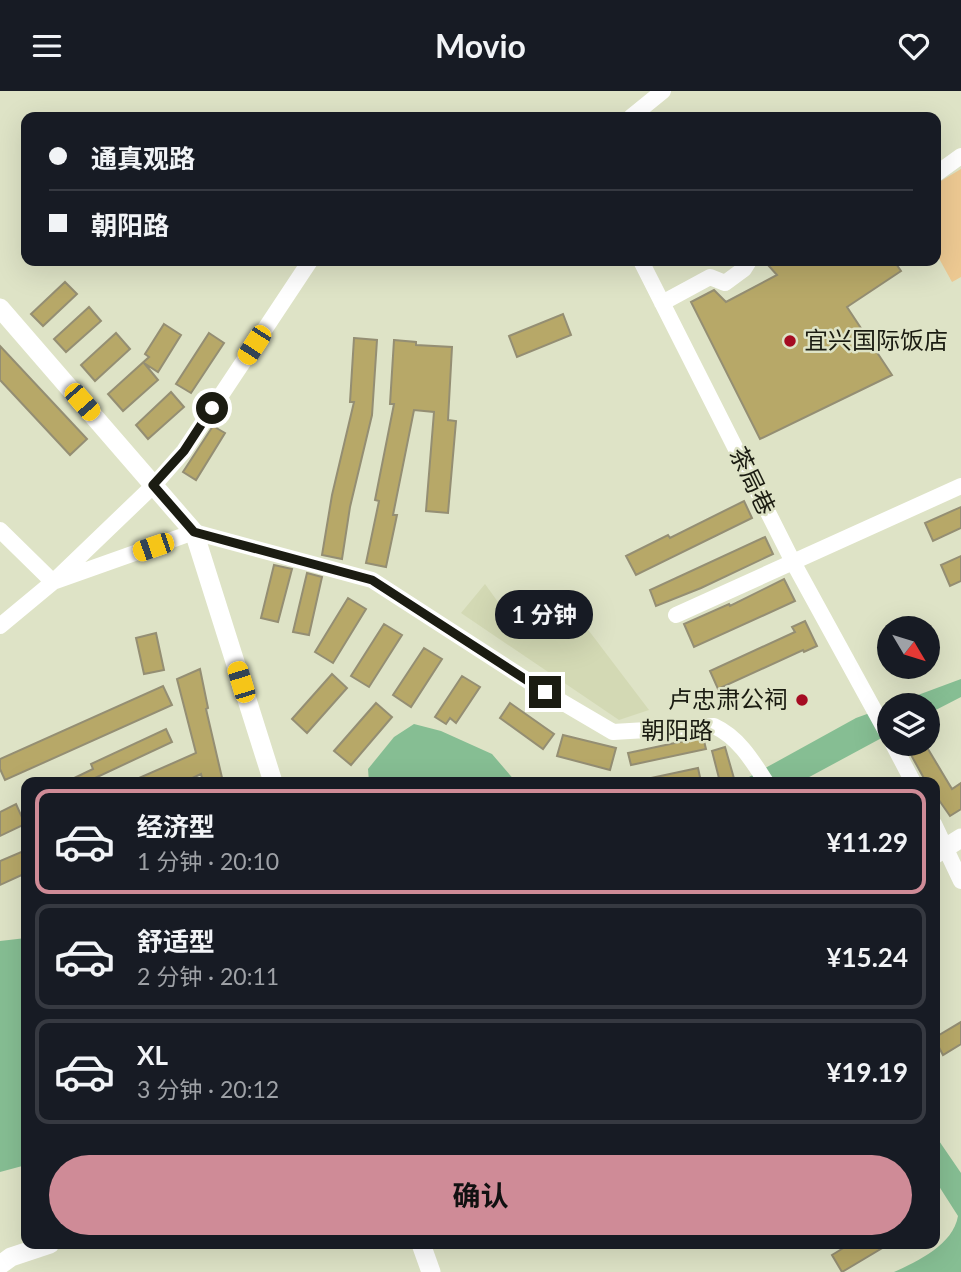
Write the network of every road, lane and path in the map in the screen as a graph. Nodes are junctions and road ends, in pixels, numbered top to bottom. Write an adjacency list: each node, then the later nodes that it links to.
1 (663, 91): 2 (street)
2 (651, 111)
3 (961, 156): 4 (street)
4 (941, 170)
5 (307, 266): 10 (street)
6 (644, 266): 8 (street, 茶局巷)
7 (733, 267): 8 (street)
8 (662, 303): 14 (street, 茶局巷)
9 (0, 308): 10 (main road)
10 (153, 485): 13 (main road); 15 (street)
11 (961, 486): 14 (street)
12 (0, 530): 15 (street)
13 (194, 532): 15 (street); 20 (main road); 21 (street, 朝阳路)
14 (793, 562): 16 (street); 18 (street, 茶局巷)
15 (53, 582): 17 (street)
16 (676, 615)
17 (0, 626)
18 (877, 716)
19 (899, 756): 22 (street)
20 (271, 777)
21 (762, 777)
22 (910, 777)
23 (947, 847): 24 (street)
24 (961, 881)
25 (35, 1249): 27 (main road)
26 (423, 1249): 28 (main road)
27 (0, 1265)
28 (431, 1272)

